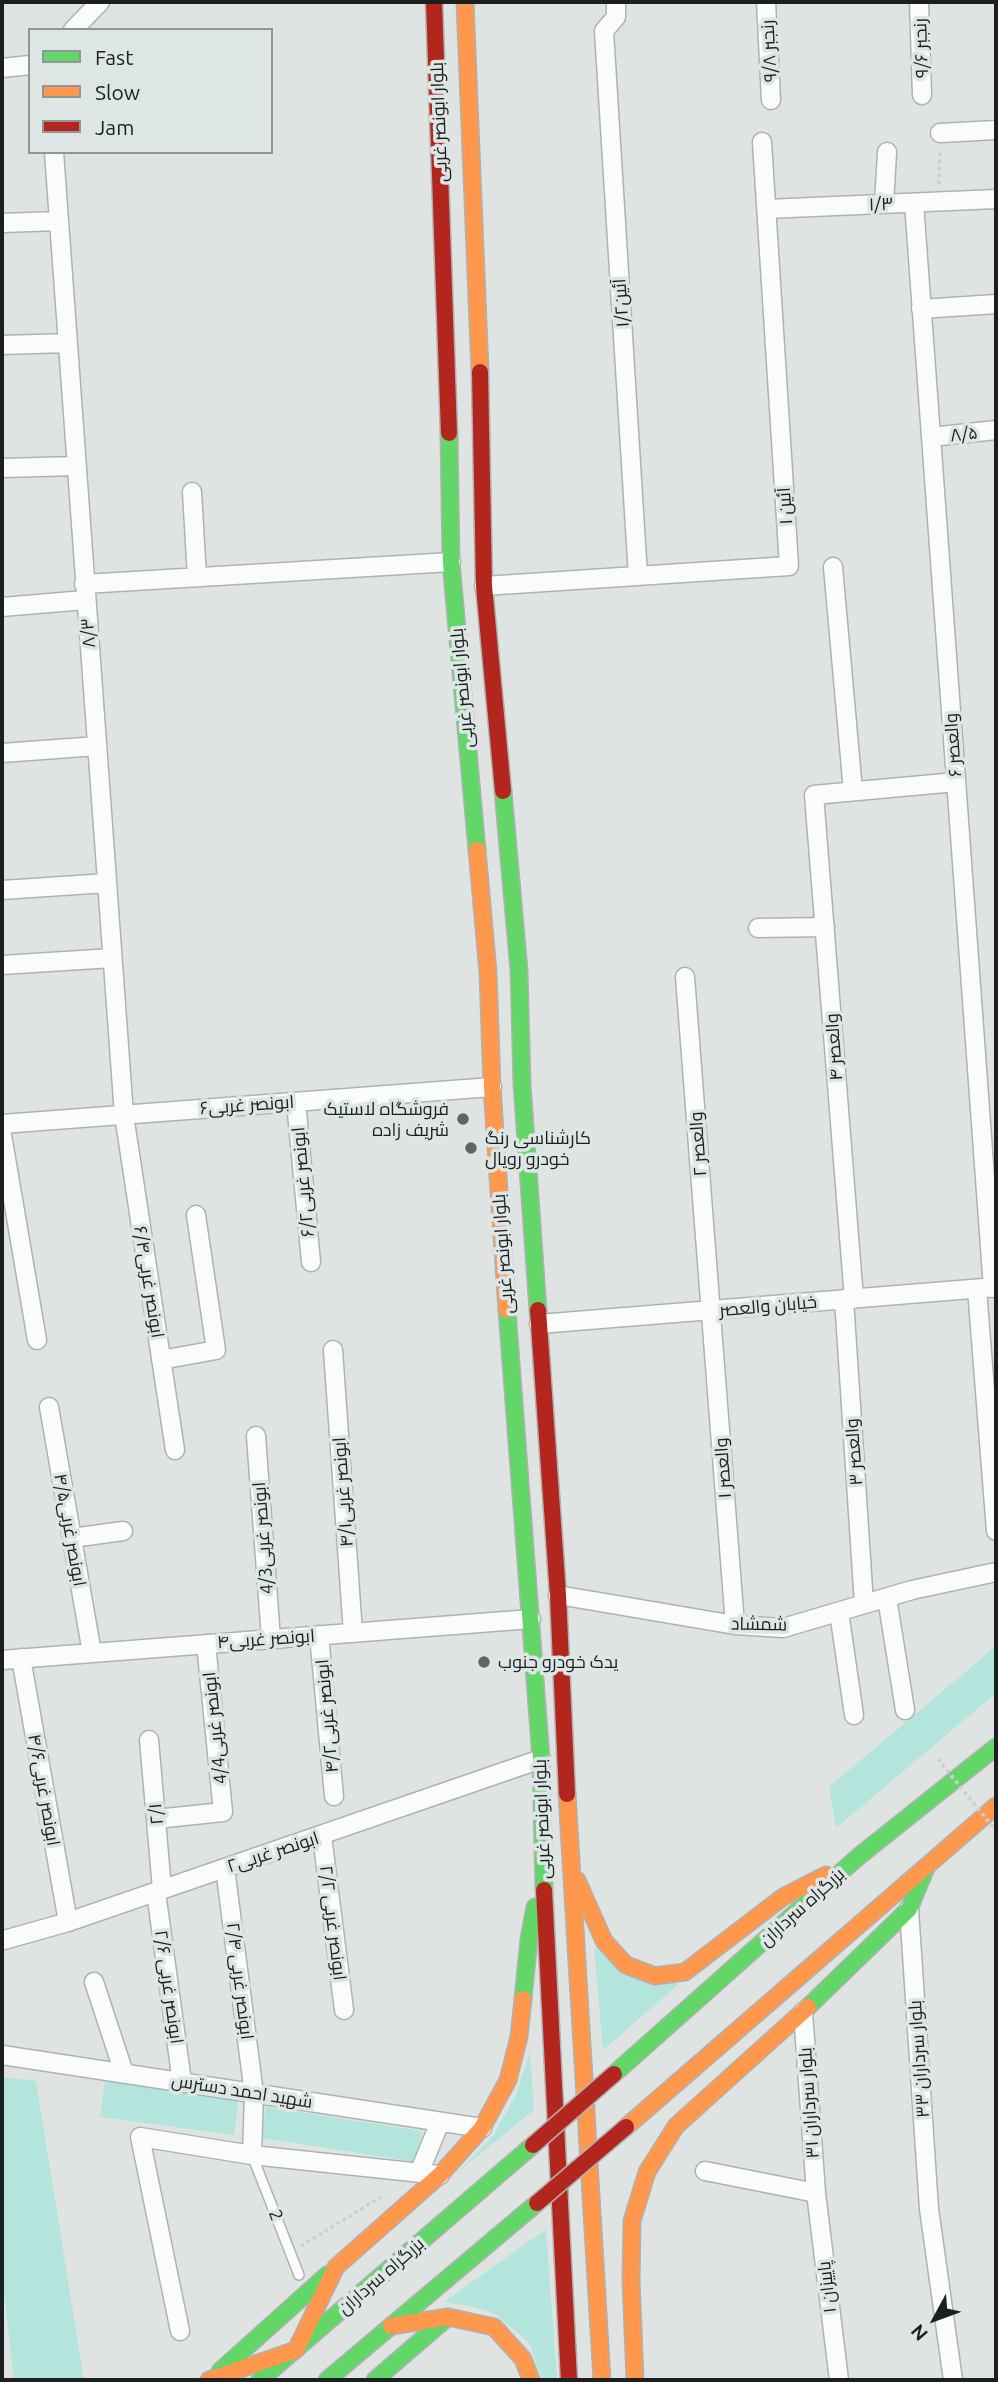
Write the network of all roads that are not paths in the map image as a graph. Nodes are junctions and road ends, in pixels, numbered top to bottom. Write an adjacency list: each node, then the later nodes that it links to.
1 (100, 2): 7 (street)
2 (434, 2): 32 (main road, بلوار ابونصر غربی)
3 (465, 2): 36 (main road, بلوار ابونصر غربی)
4 (616, 2): 34 (street, ۱/۲آئین)
5 (766, 2): 11 (street, رنجبر ۹/۸)
6 (919, 2): 10 (street, رنجبر ۹/۶)
7 (74, 28)
8 (28, 65): 9 (street)
9 (2, 68)
10 (922, 95)
11 (771, 100)
12 (996, 130): 13 (street)
13 (940, 133)
14 (762, 142): 20 (street, آئین ۱)
15 (887, 152): 19 (street)
16 (54, 154): 21 (street, ۸/۳)
17 (996, 199): 18 (street, ۱/۳)
18 (914, 203): 19 (street, ۱/۳); 24 (street, والعصر ۶)
19 (884, 204): 20 (street, ۱/۳)
20 (767, 208): 34 (street, آئین ۱)
21 (59, 221): 22 (street); 25 (street, ۸/۳)
22 (2, 223)
23 (996, 304): 24 (street)
24 (921, 309): 28 (street, والعصر ۶)
25 (68, 343): 26 (street); 29 (street, ۸/۳)
26 (2, 345)
27 (996, 432): 28 (street, ۸/۵)
28 (931, 437): 43 (street, والعصر ۶)
29 (77, 466): 30 (street); 37 (street, ۸/۳)
30 (2, 468)
31 (192, 492): 35 (street)
32 (451, 562): 35 (street); 40 (main road, بلوار ابونصر غربی)
33 (833, 567): 44 (street)
34 (638, 576): 36 (street, آئین ۱)
35 (197, 578): 37 (street)
36 (484, 586): 39 (main road, بلوار ابونصر غربی)
37 (84, 592): 38 (street); 41 (street, ۸/۳)
38 (2, 607)
39 (496, 711): 40 (main road); 62 (main road, بلوار ابونصر غربی)
40 (464, 715): 52 (main road, بلوار ابونصر غربی)
41 (97, 746): 42 (street); 45 (street, ۸/۳)
42 (2, 753)
43 (956, 782): 44 (street); 59 (street, والعصر ۶)
44 (853, 791): 47 (street, والعصر ۴)
45 (107, 883): 46 (street); 49 (street, ۸/۳)
46 (2, 890)
47 (825, 927): 48 (street); 60 (street, والعصر ۴)
48 (758, 928)
49 (112, 958): 50 (street); 54 (street, ۸/۳)
50 (2, 964)
51 (685, 977): 61 (street, والعصر ۲)
52 (492, 1087): 53 (street, ۶ابونصر غربی); 77 (main road, بلوار ابونصر غربی)
53 (296, 1102): 54 (street, ۶ابونصر غربی); 58 (street, ۶/۲ابونصر غربی)
54 (124, 1115): 55 (street, ۶ابونصر غربی); 65 (street, ۶/۴ابونصر غربی)
55 (2, 1124)
56 (2, 1135): 63 (street)
57 (196, 1215): 65 (street)
58 (310, 1262)
59 (989, 1288): 60 (street, خیابان والعصر); 70 (street, والعصر ۶)
60 (849, 1299): 61 (street, خیابان والعصر); 75 (street, والعصر ۳)
61 (711, 1310): 62 (street, خیابان والعصر); 78 (street, والعصر ۱)
62 (539, 1324): 73 (main road, بلوار ابونصر غربی)
63 (37, 1340)
64 (333, 1350): 79 (street, ۴/۱ابونصر غربی)
65 (161, 1360): 68 (street, ۶/۴ابونصر غربی)
66 (49, 1407): 71 (street, ۴/۵ابونصر غربی)
67 (256, 1436): 81 (street, 4/3ابونصر غربی)
68 (175, 1450)
69 (123, 1531): 71 (street)
70 (996, 1531)
71 (72, 1538): 83 (street, ۴/۵ابونصر غربی)
72 (996, 1572): 74 (street, شمشاد)
73 (558, 1595): 78 (street, شمشاد); 97 (main road, بلوار ابونصر غربی)
74 (887, 1598): 75 (street, شمشاد); 86 (street)
75 (864, 1604): 76 (street, شمشاد)
76 (839, 1612): 78 (street, شمشاد); 87 (street)
77 (531, 1619): 79 (street, ۴ابونصر غربی); 90 (main road, بلوار ابونصر غربی)
78 (735, 1625)
79 (353, 1633): 80 (street, ۴ابونصر غربی)
80 (320, 1635): 81 (street, ۴ابونصر غربی); 91 (street, ۴/۲ابونصر غربی)
81 (271, 1639): 82 (street, ۴ابونصر غربی)
82 (206, 1644): 83 (street, ۴ابونصر غربی); 93 (street, 4/4ابونصر غربی)
83 (92, 1653): 84 (street, ۴ابونصر غربی)
84 (21, 1658): 85 (street, ۴ابونصر غربی); 102 (street, ۴/۶ابونصر غربی)
85 (2, 1660)
86 (905, 1710)
87 (854, 1715)
88 (149, 1740): 93 (street, ۲/۱)
89 (996, 1747): 95 (main road, بزرگراه سرداران)
90 (541, 1759): 94 (street, ۲ابونصر غربی); 96 (main road, بلوار ابونصر غربی)
91 (334, 1796)
92 (996, 1806): 98 (main road)
93 (156, 1819): 100 (street, ۲/۱)
94 (322, 1836): 99 (street, ۲ابونصر غربی); 105 (street, ابونصر غربی ۲/۲)
95 (858, 1857): 97 (main road); 123 (main road, بزرگراه سرداران, bridge)
96 (543, 1864): 112 (main road); 129 (main road, بلوار ابونصر غربی)
97 (570, 1864): 130 (main road, بلوار ابونصر غربی)
98 (927, 1867): 101 (main road); 121 (main road, bridge)
99 (225, 1868): 100 (street, ۲ابونصر غربی); 110 (street, ابونصر غربی ۲/۴)
100 (159, 1891): 102 (street, ۲ابونصر غربی); 109 (street, ابونصر غربی ۲/۶)
101 (909, 1909): 106 (main road); 133 (street, بلوار سرداران ۳۳)
102 (68, 1922): 103 (street, ۲ابونصر غربی)
103 (4, 1940)
104 (94, 1982): 108 (street)
105 (344, 2010)
106 (803, 2012): 117 (street, بلوار سرداران ۳۱); 131 (main road)
107 (2, 2055): 108 (street, شهید احمد دسترس)
108 (124, 2073): 109 (street, شهید احمد دسترس)
109 (182, 2082): 110 (street, شهید احمد دسترس)
110 (254, 2094): 111 (street, شهید احمد دسترس); 113 (street, ابونصر غربی ۲/۴)
111 (440, 2122): 112 (street, شهید احمد دسترس); 115 (street)
112 (482, 2128): 116 (main road)
113 (252, 2155): 115 (street); 119 (lane, 2); 122 (street)
114 (705, 2171): 117 (street)
115 (419, 2173): 116 (street)
116 (440, 2175): 118 (main road)
117 (816, 2193): 132 (street, پاییزان ۱)
118 (336, 2267): 123 (main road); 124 (main road)
119 (299, 2276)
120 (448, 2317): 121 (main road); 127 (main road); 128 (main road)
121 (391, 2326): 126 (main road)
122 (180, 2331)
123 (296, 2350): 124 (main road); 125 (main road, بزرگراه سرداران)
124 (211, 2379)
125 (260, 2380)
126 (327, 2380)
127 (375, 2380)
128 (531, 2380)
129 (569, 2380)
130 (602, 2380)
131 (635, 2380)
132 (839, 2380)
133 (953, 2380)

